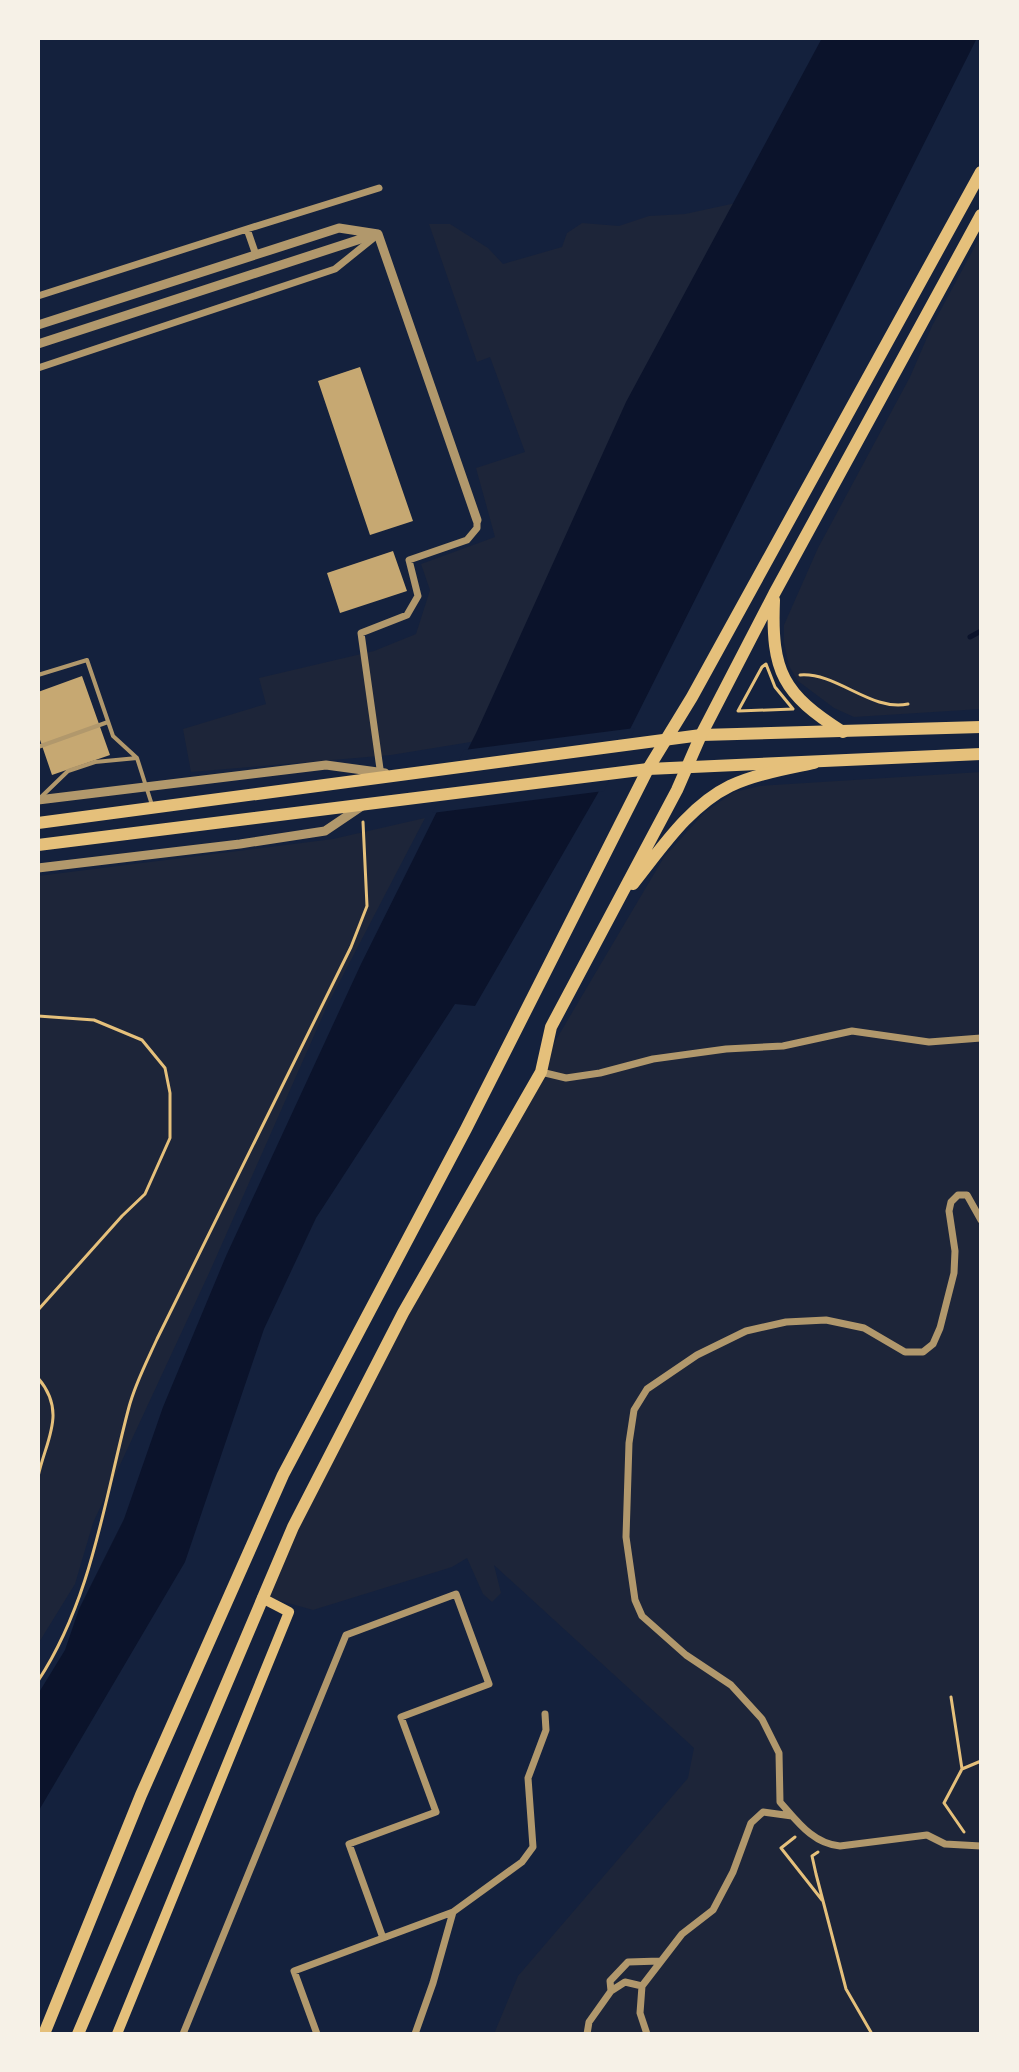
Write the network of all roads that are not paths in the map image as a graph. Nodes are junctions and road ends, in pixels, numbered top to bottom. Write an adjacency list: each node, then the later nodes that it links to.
1 (981, 172): 18 (main road)
2 (379, 188): 4 (street)
3 (981, 215): 12 (main road)
4 (247, 229): 6 (street); 7 (street)
5 (378, 234): 6 (street); 9 (street); 10 (street); 11 (street)
6 (256, 255): 8 (street)
7 (38, 296)
8 (38, 325)
9 (38, 344)
10 (38, 368)
11 (477, 520): 25 (street)
12 (774, 594): 16 (main road); 17 (main road)
13 (38, 675): 14 (lane)
14 (108, 722): 19 (lane); 21 (lane)
15 (981, 727): 16 (main road)
16 (843, 732): 17 (main road)
17 (701, 735): 18 (main road); 24 (main road)
18 (666, 739): 23 (main road); 25 (main road)
19 (38, 747)
20 (981, 754): 22 (main road)
21 (137, 758): 26 (lane); 27 (lane)
22 (814, 763): 24 (main road); 34 (main road)
23 (648, 769): 24 (main road); 28 (main road); 47 (main road)
24 (687, 769): 34 (main road)
25 (381, 776): 26 (street); 29 (main road)
26 (147, 787): 27 (street); 29 (lane)
27 (38, 800)
28 (362, 806): 31 (main road); 33 (street)
29 (153, 809): 30 (main road); 31 (main road)
30 (38, 823)
31 (156, 831): 32 (main road)
32 (38, 845)
33 (38, 868)
34 (616, 905): 36 (main road)
35 (981, 1038): 36 (street)
36 (541, 1072): 38 (main road)
37 (981, 1220): 40 (street)
38 (262, 1598): 48 (main road); 49 (main road)
39 (545, 1714): 42 (street)
40 (793, 1816): 41 (street); 44 (street)
41 (981, 1846)
42 (453, 1912): 43 (street); 52 (street)
43 (383, 1938): 50 (street); 51 (street)
44 (660, 1961): 45 (street); 46 (street)
45 (642, 1986): 46 (street); 54 (street)
46 (611, 1991): 53 (street)
47 (44, 2034)
48 (78, 2034)
49 (117, 2034)
50 (183, 2034)
51 (317, 2034)
52 (415, 2034)
53 (587, 2034)
54 (647, 2034)

